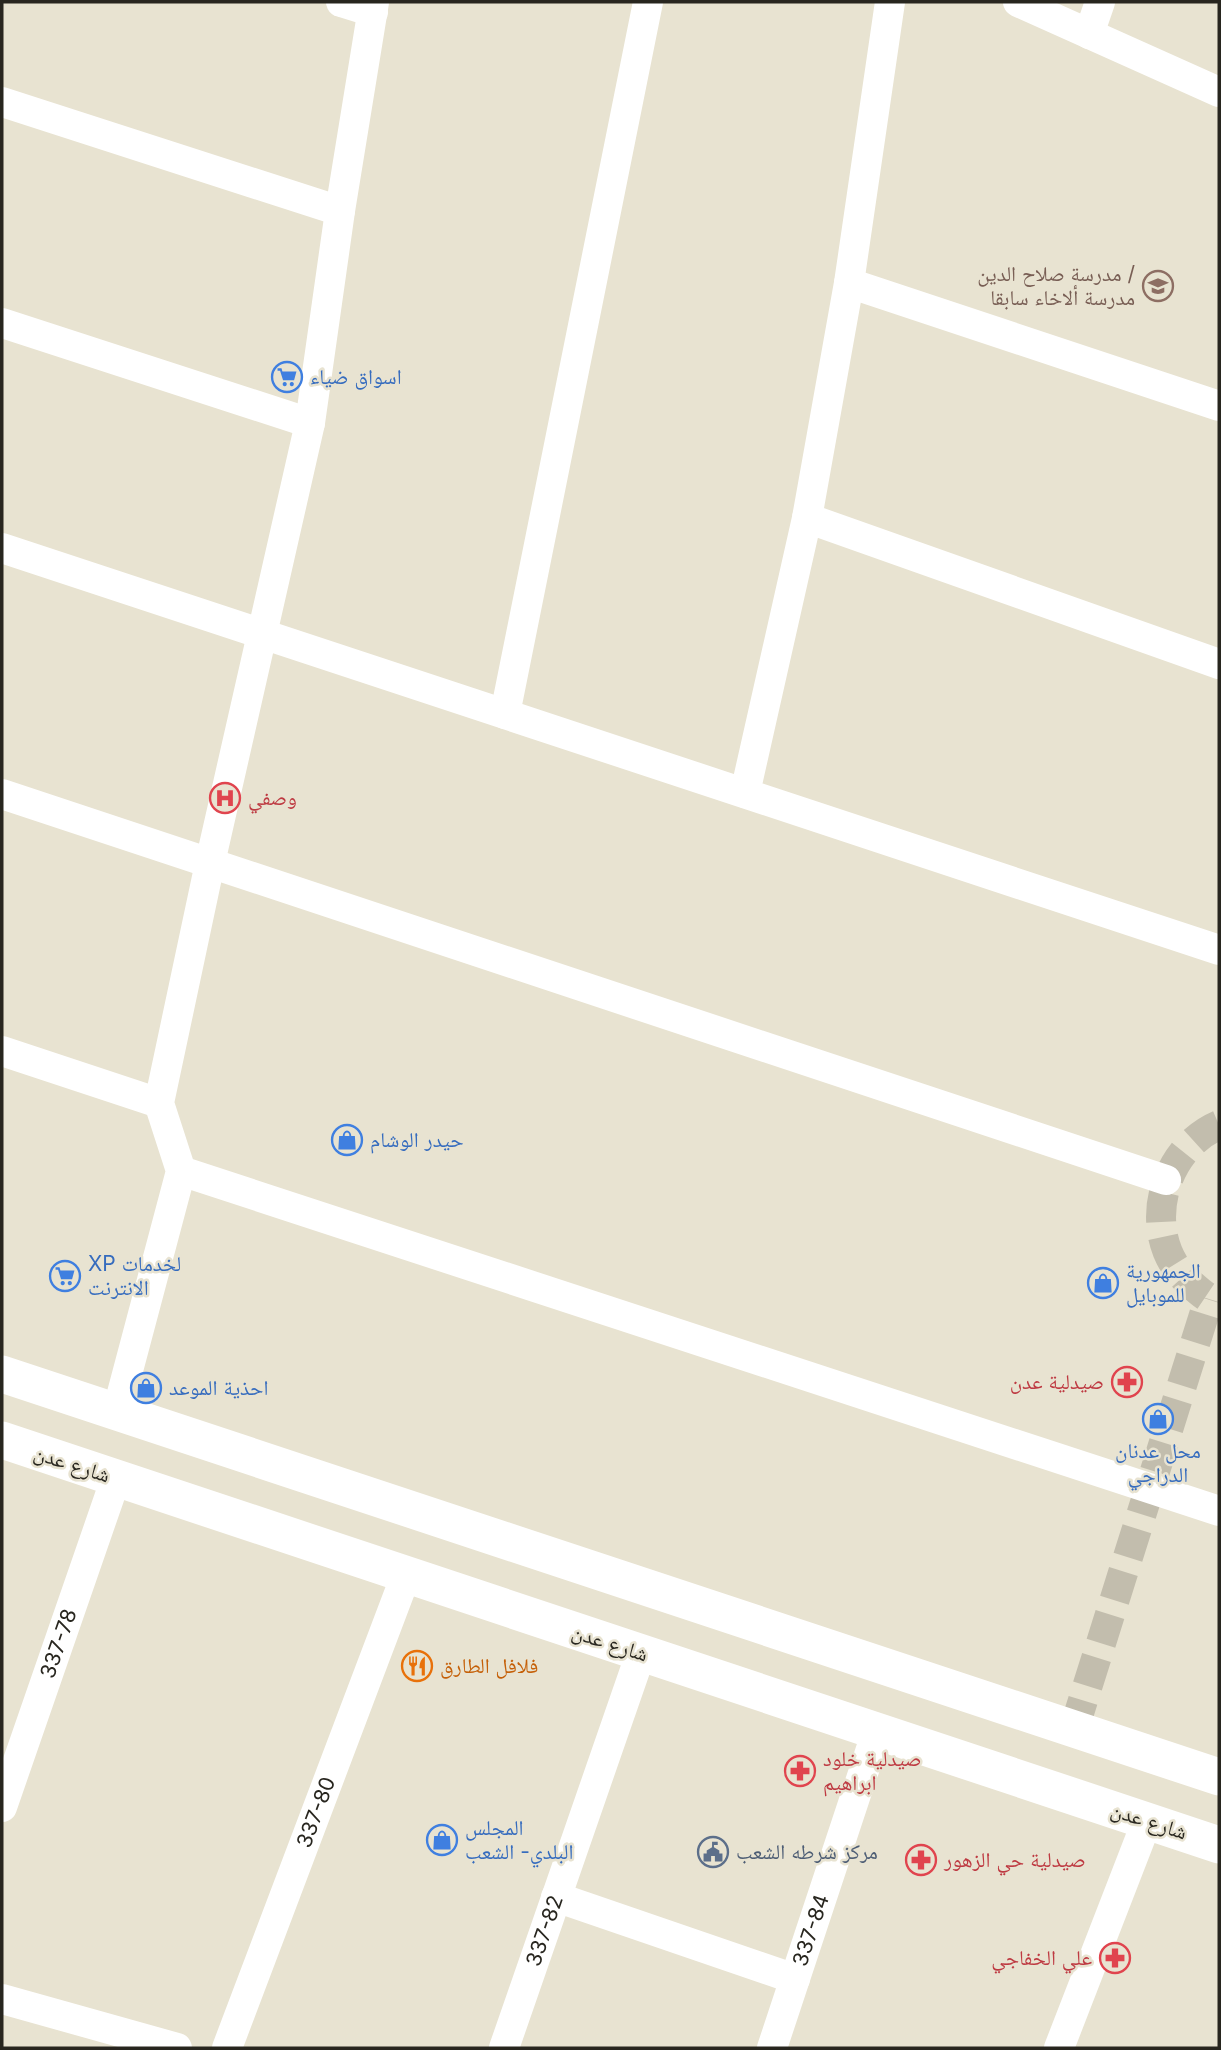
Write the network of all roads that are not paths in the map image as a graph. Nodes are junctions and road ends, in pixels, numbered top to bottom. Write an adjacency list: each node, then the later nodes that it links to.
1 (341, 2): 6 (street)
2 (648, 2): 19 (street)
3 (890, 2): 11 (street)
4 (1018, 2): 7 (street)
5 (1100, 2): 7 (street)
6 (373, 7): 10 (street)
7 (1089, 34): 8 (street)
8 (1219, 92)
9 (2, 102): 10 (street)
10 (341, 211): 14 (street)
11 (849, 282): 13 (street); 15 (street)
12 (2, 323): 14 (street)
13 (1219, 407)
14 (310, 423): 17 (street)
15 (807, 518): 18 (street); 20 (street)
16 (2, 548): 17 (street)
17 (264, 635): 19 (street); 22 (street)
18 (1219, 664)
19 (505, 714): 20 (street)
20 (745, 793): 23 (street)
21 (2, 794): 22 (street)
22 (210, 863): 25 (street); 27 (street)
23 (1219, 950)
24 (2, 1051): 25 (street)
25 (159, 1103): 26 (street)
26 (181, 1171): 29 (street); 32 (street)
27 (1166, 1180)
28 (2, 1374): 29 (street)
29 (117, 1412): 37 (street)
30 (2, 1440): 31 (street, شارع عدن)
31 (116, 1478): 33 (street, شارع عدن); 36 (street, 337-78)
32 (1219, 1511)
33 (407, 1575): 34 (street, شارع عدن); 45 (street, 337-80)
34 (641, 1653): 35 (street, شارع عدن); 41 (street, 337-82)
35 (877, 1731): 39 (street, شارع عدن); 42 (street, 337-84)
36 (11, 1752): 38 (street, 337-78)
37 (1219, 1777)
38 (2, 1807)
39 (1147, 1821): 40 (street, شارع عدن); 48 (street)
40 (1219, 1845)
41 (556, 1896): 42 (street); 46 (street, 337-82)
42 (795, 1979): 47 (street, 337-84)
43 (2, 1999): 44 (street)
44 (177, 2048)
45 (227, 2048)
46 (504, 2048)
47 (772, 2048)
48 (1059, 2048)

